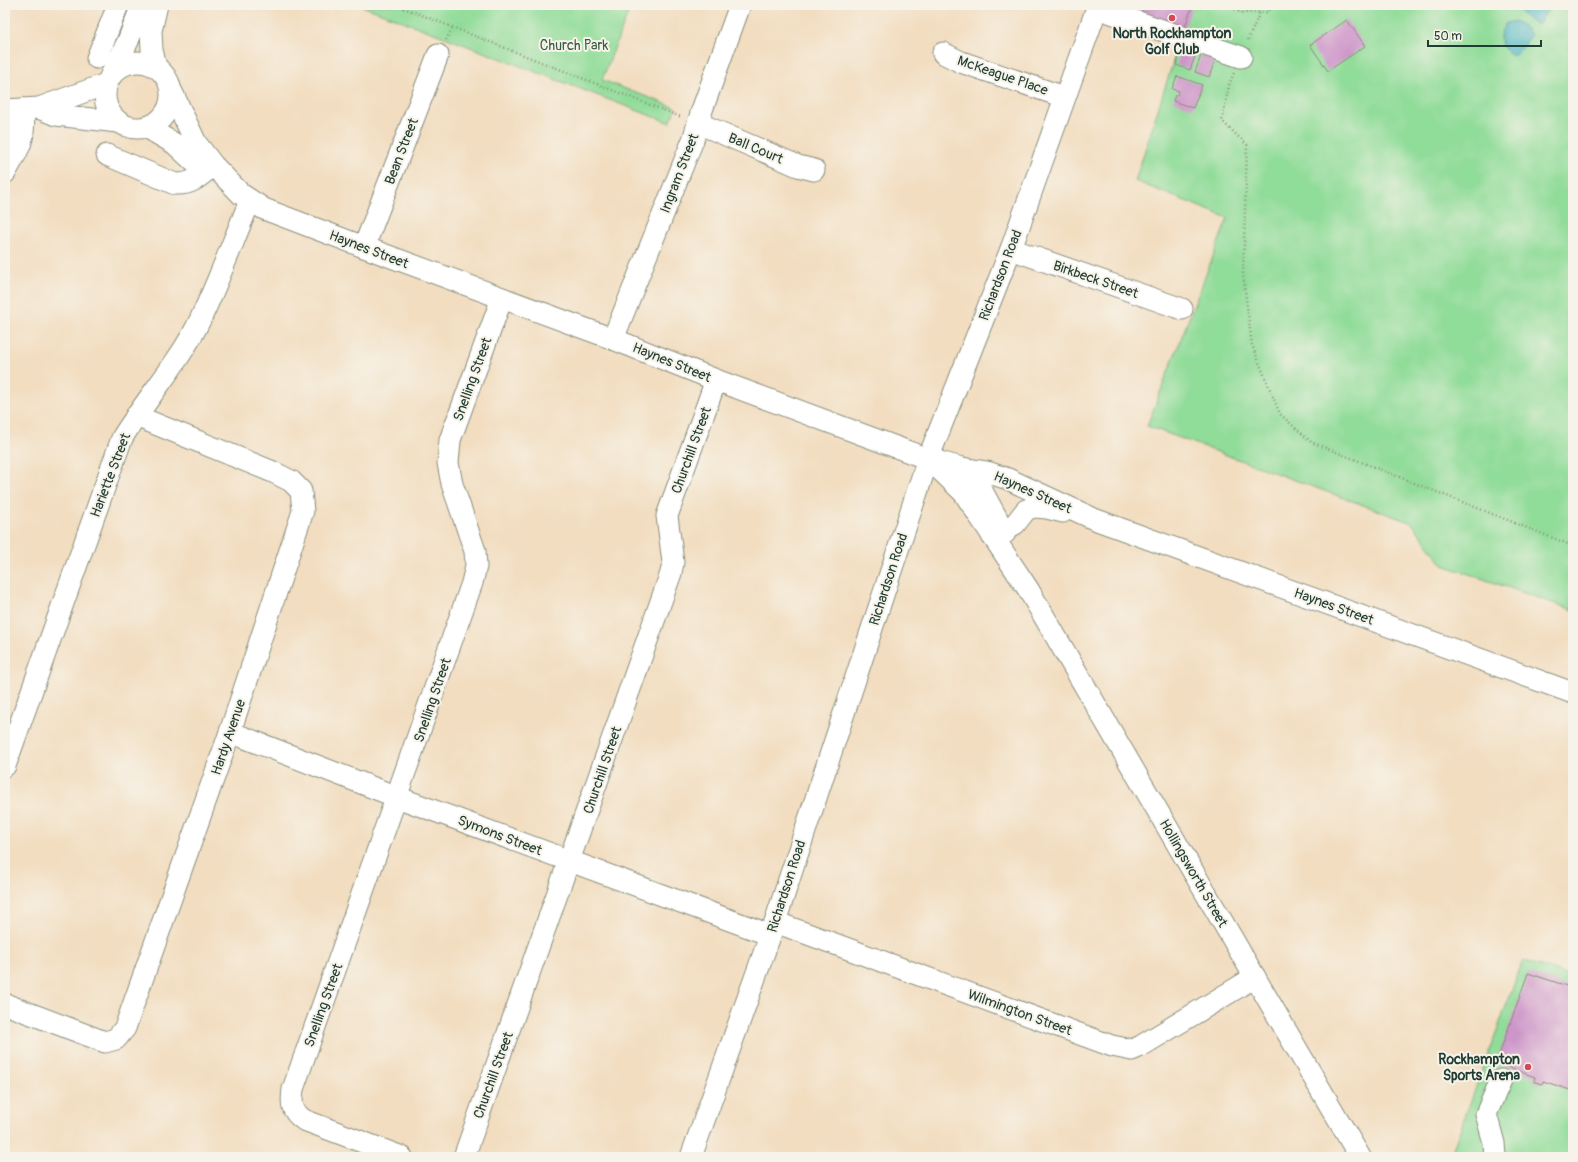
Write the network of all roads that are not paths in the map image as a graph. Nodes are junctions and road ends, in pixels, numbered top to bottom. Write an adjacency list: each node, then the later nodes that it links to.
1 (118, 5): 8 (street)
2 (145, 5): 9 (street); 10 (street)
3 (740, 5): 15 (street, Ingram Street)
4 (1098, 6): 7 (street); 12 (street, Richardson Road)
5 (943, 53): 12 (street, McKeague Place)
6 (438, 55): 23 (street, Bean Street)
7 (1240, 57)
8 (97, 58)
9 (156, 67): 10 (street); 11 (street)
10 (109, 80): 13 (street); 14 (street)
11 (172, 92): 16 (street); 19 (street)
12 (1064, 97): 24 (street, Richardson Road)
13 (19, 109): 14 (street); 18 (street); 21 (street)
14 (118, 122): 16 (street)
15 (698, 123): 20 (street, Ball Court); 27 (street, Ingram Street)
16 (146, 127): 19 (street)
17 (107, 155): 19 (street)
18 (5, 164)
19 (209, 168): 22 (street, Haynes Street)
20 (814, 170)
21 (5, 173)
22 (250, 201): 23 (street, Haynes Street); 29 (street, Hariette Street)
23 (364, 247): 25 (street, Haynes Street)
24 (1011, 249): 26 (street, Birkbeck Street); 30 (street, Richardson Road)
25 (502, 298): 27 (street, Haynes Street); 37 (street, Snelling Street)
26 (1182, 309)
27 (613, 339): 28 (street, Haynes Street)
28 (716, 380): 30 (street, Haynes Street); 38 (street, Churchill Street)
29 (136, 416): 35 (street, Hardy Avenue); 36 (street, Hariette Street)
30 (928, 459): 31 (street, Haynes Street); 33 (street, Hollingsworth Street); 39 (street, Richardson Road)
31 (962, 468): 32 (street, Haynes Street); 33 (street, Hollingsworth Street)
32 (1094, 519): 33 (street, Haynes Street); 34 (street, Haynes Street)
33 (998, 533): 40 (street, Hollingsworth Street)
34 (1573, 693)
35 (230, 732): 37 (street, Symons Street); 41 (street, Hardy Avenue)
36 (5, 766)
37 (398, 797): 38 (street, Symons Street); 43 (street, Snelling Street)
38 (569, 861): 39 (street, Symons Street); 44 (street, Churchill Street)
39 (772, 929): 40 (street, Wilmington Street); 45 (street, Richardson Road)
40 (1255, 977): 46 (street, Hollingsworth Street)
41 (5, 1004)
42 (1501, 1080): 47 (street)
43 (402, 1157)
44 (464, 1157)
45 (691, 1157)
46 (1360, 1157)
47 (1495, 1157)

